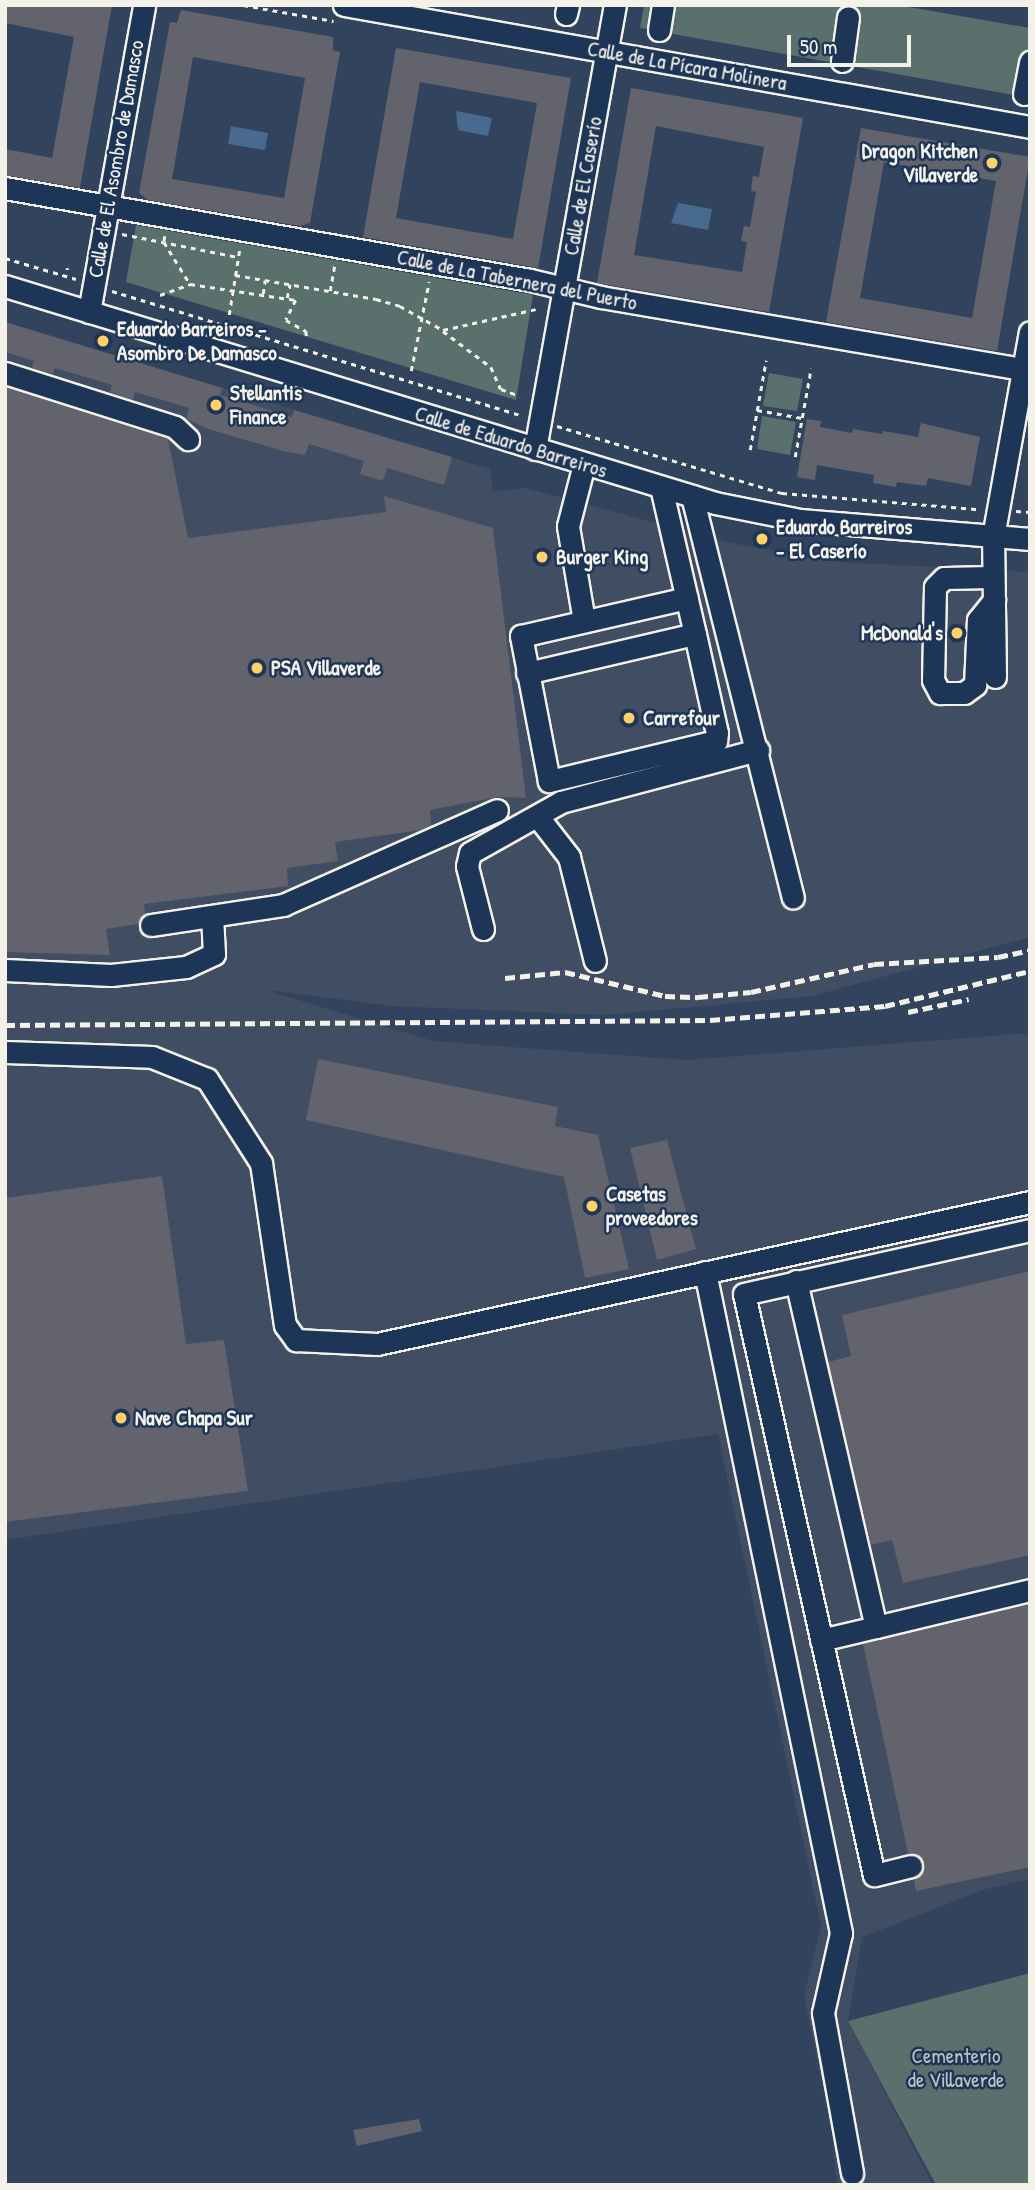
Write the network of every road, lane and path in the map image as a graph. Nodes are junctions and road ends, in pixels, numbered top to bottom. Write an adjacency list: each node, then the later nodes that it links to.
1 (144, 5): 13 (street, Calle de El Asombro de Damasco)
2 (344, 5): 7 (street, Calle de La Pícara Molinera)
3 (615, 5): 7 (street, Calle de El Caserío)
4 (663, 5): 6 (street)
5 (848, 17): 8 (street)
6 (659, 30)
7 (607, 51): 11 (street, Calle de La Pícara Molinera); 29 (street, Calle de El Caserío)
8 (842, 61)
9 (1030, 62): 10 (street)
10 (1024, 94)
11 (1030, 127)
12 (5, 188): 13 (street, Calle de La Tabernera del Puerto)
13 (108, 205): 26 (street, Calle de El Asombro de Damasco); 29 (street, Calle de La Tabernera del Puerto)
14 (166, 227): 17 (path)
15 (122, 234): 17 (path)
16 (241, 240): 18 (path)
17 (164, 242): 18 (path); 24 (path)
18 (238, 257): 22 (path)
19 (336, 257): 30 (path)
20 (5, 258): 26 (path)
21 (430, 274): 37 (path)
22 (235, 275): 23 (path); 28 (path)
23 (265, 280): 25 (path); 31 (path)
24 (190, 284): 28 (path); 32 (path)
25 (290, 284): 30 (path); 33 (path)
26 (93, 285): 35 (street, Calle de El Asombro de Damasco); 49 (path)
27 (5, 286): 35 (street, Calle de Eduardo Barreiros)
28 (233, 288): 31 (path); 36 (path)
29 (565, 289): 43 (street, Calle de La Tabernera del Puerto); 49 (street, Calle de El Caserío)
30 (330, 291): 37 (path)
31 (263, 294): 33 (path)
32 (160, 295)
33 (287, 299): 40 (path)
34 (536, 309): 38 (path)
35 (89, 313): 51 (street, Calle de Eduardo Barreiros)
36 (229, 316)
37 (422, 318): 38 (path); 44 (path)
38 (443, 330): 46 (path)
39 (1030, 332): 43 (street)
40 (307, 339)
41 (766, 360): 47 (path)
42 (811, 368): 48 (path)
43 (1026, 370): 57 (street)
44 (411, 371)
45 (5, 373): 50 (street)
46 (520, 396)
47 (757, 410): 48 (path); 52 (path)
48 (802, 418): 53 (path)
49 (541, 421): 51 (street, Calle de El Caserío); 57 (path)
50 (188, 439)
51 (535, 449): 54 (street, Calle de Eduardo Barreiros)
52 (750, 450)
53 (795, 457)
54 (584, 464): 55 (street, Calle de Eduardo Barreiros); 64 (street)
55 (661, 487): 56 (street, Calle de Eduardo Barreiros); 62 (street)
56 (692, 496): 59 (street, Calle de Eduardo Barreiros); 68 (street)
57 (998, 511): 58 (path); 59 (street)
58 (1030, 512)
59 (993, 537): 60 (street, Calle de Eduardo Barreiros); 61 (street)
60 (1030, 539)
61 (992, 577): 63 (street); 63 (street)
62 (687, 598): 64 (street); 65 (street)
63 (994, 600): 67 (street)
64 (584, 621): 66 (street)
65 (695, 634): 66 (street); 66 (street)
66 (527, 673)
67 (995, 677)
68 (758, 750): 70 (street); 71 (street)
69 (497, 810): 72 (street)
70 (538, 817): 74 (street); 75 (street)
71 (793, 898)
72 (212, 916): 73 (street); 76 (street)
73 (151, 925)
74 (483, 929)
75 (595, 961)
76 (5, 970)
77 (5, 1052): 80 (street)
78 (1030, 1202): 80 (street)
79 (1030, 1230): 81 (street)
80 (705, 1272): 86 (street)
81 (796, 1281): 83 (street); 84 (street)
82 (1030, 1590): 83 (street)
83 (876, 1627): 84 (street)
84 (821, 1640): 85 (street)
85 (911, 1866)
86 (853, 2181)

